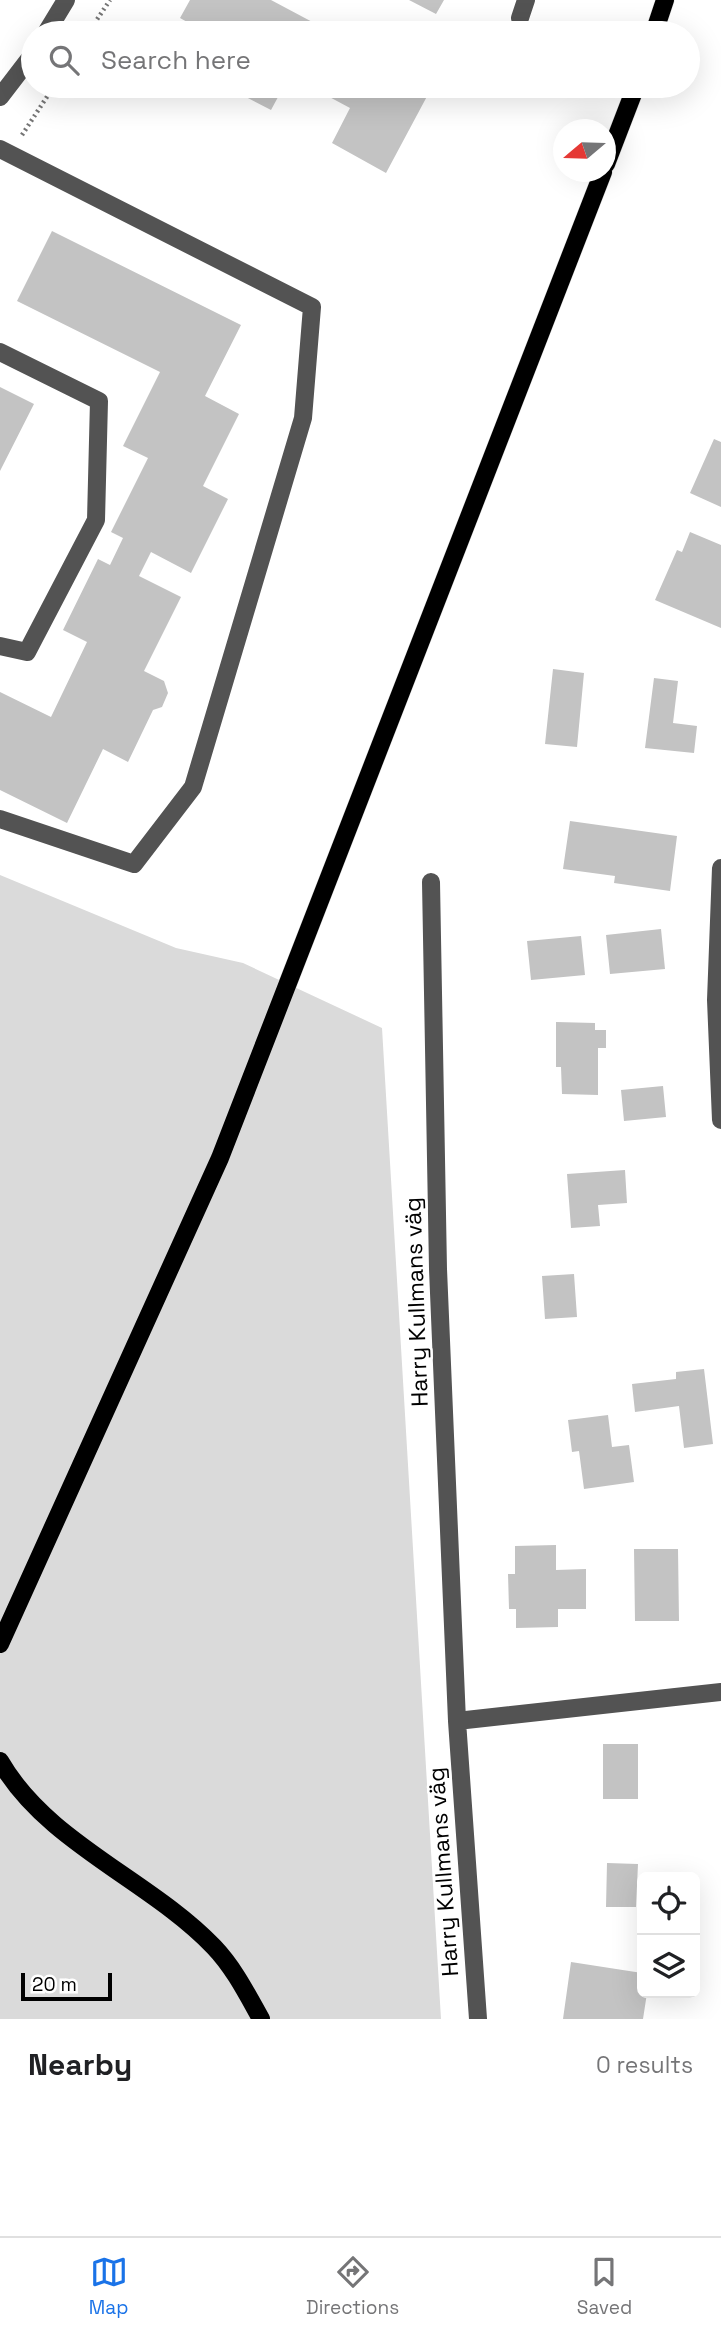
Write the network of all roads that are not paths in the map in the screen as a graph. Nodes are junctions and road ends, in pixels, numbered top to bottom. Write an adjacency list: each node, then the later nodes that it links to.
1 (66, 0): 5 (street)
2 (526, 0): 4 (street)
3 (665, 0): 6 (main road)
4 (520, 18)
5 (53, 21)
6 (658, 21)
7 (21, 70): 8 (street)
8 (0, 97)
9 (631, 98): 10 (main road)
10 (616, 138)
11 (5, 151): 15 (street)
12 (599, 182): 19 (main road)
13 (0, 352): 14 (street)
14 (0, 646)
15 (0, 819)
16 (721, 868): 18 (street)
17 (431, 882): 21 (street, Harry Kullmans väg)
18 (721, 1120)
19 (0, 1644)
20 (721, 1692): 21 (street)
21 (457, 1721): 24 (street, Harry Kullmans väg)
22 (0, 1761): 23 (main road)
23 (261, 2019)
24 (478, 2019)

